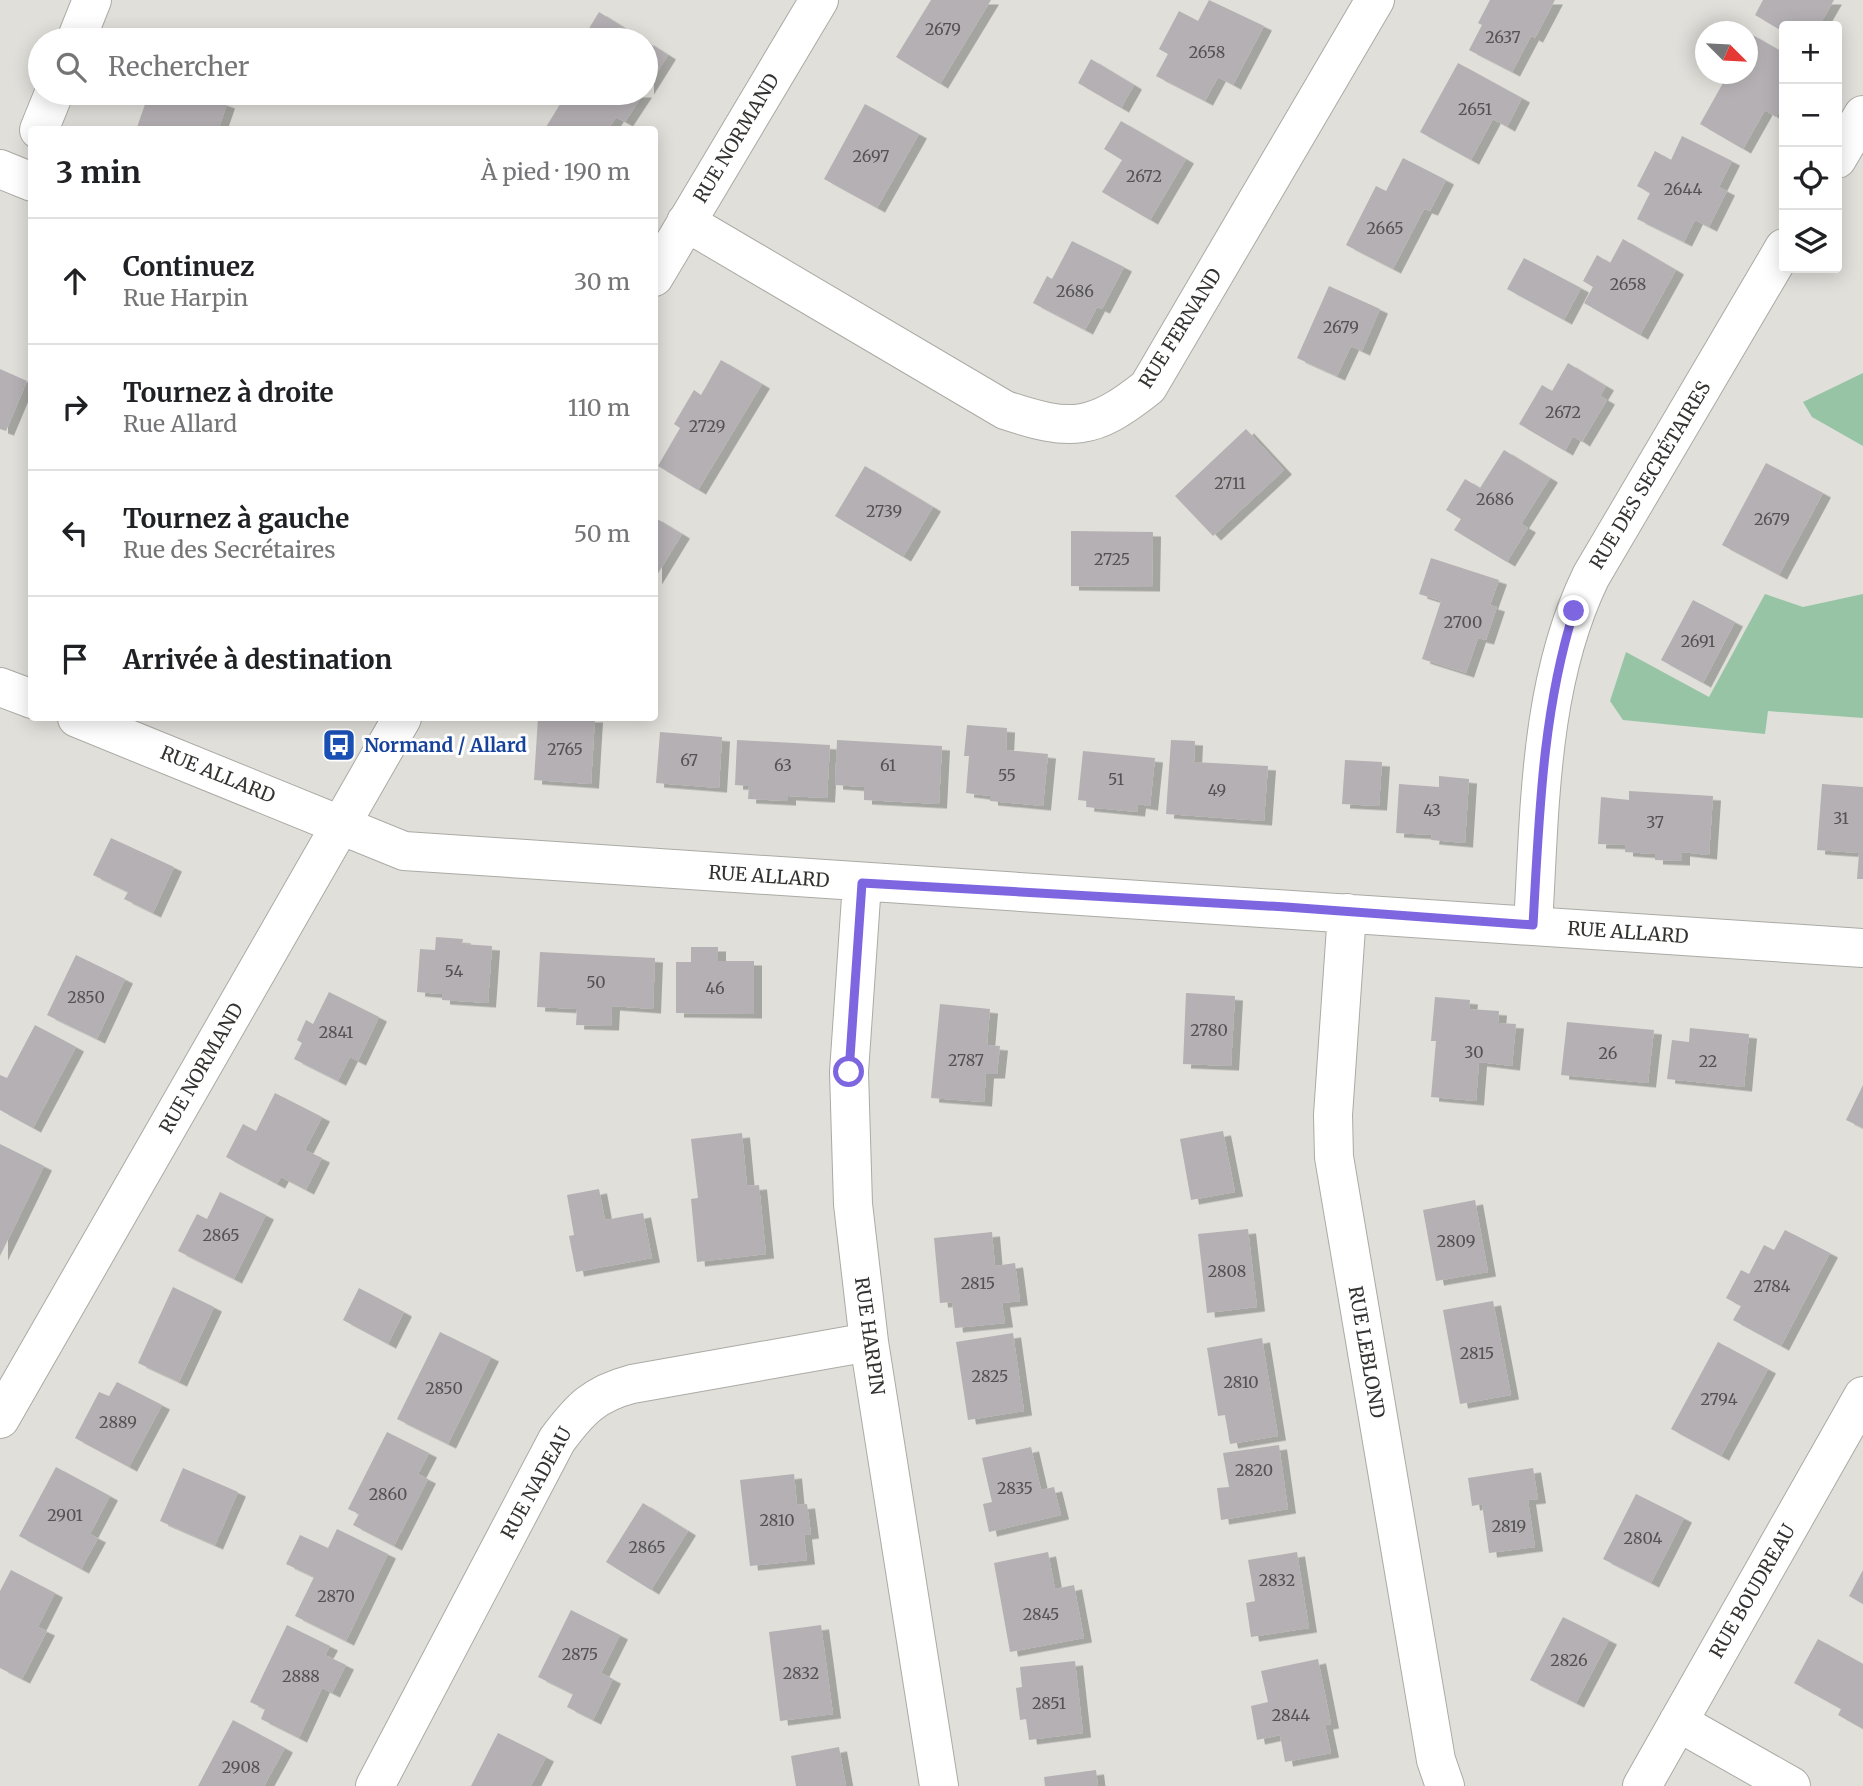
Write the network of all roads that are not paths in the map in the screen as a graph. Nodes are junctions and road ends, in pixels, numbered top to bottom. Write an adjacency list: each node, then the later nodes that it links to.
1 (92, 0): 4 (street)
2 (819, 0): 9 (street, RUE NORMAND)
3 (1375, 0): 9 (street, RUE FERNAND)
4 (81, 28)
5 (49, 105): 7 (street)
6 (1863, 115): 8 (street)
7 (40, 126)
8 (1842, 151)
9 (686, 222): 11 (street, RUE NORMAND)
10 (1779, 256): 19 (street, RUE DES SECRÉTAIRES)
11 (658, 270)
12 (0, 687): 13 (street)
13 (28, 698)
14 (84, 721): 16 (street, RUE ALLARD)
15 (400, 721): 16 (street, RUE NORMAND)
16 (341, 826): 17 (street, RUE ALLARD); 23 (street, RUE NORMAND)
17 (862, 883): 18 (street, RUE ALLARD); 21 (street, RUE HARPIN)
18 (1347, 913): 19 (street, RUE ALLARD); 27 (street, RUE LEBLOND)
19 (1533, 925): 20 (street, RUE ALLARD)
20 (1863, 948)
21 (869, 1342): 25 (street, RUE NADEAU); 26 (street, RUE HARPIN)
22 (1863, 1396): 24 (street, RUE BOUDREAU)
23 (0, 1419)
24 (1678, 1722): 28 (street, RUE BOUDREAU); 29 (street)
25 (375, 1786)
26 (939, 1786)
27 (1445, 1786)
28 (1642, 1786)
29 (1791, 1786)

